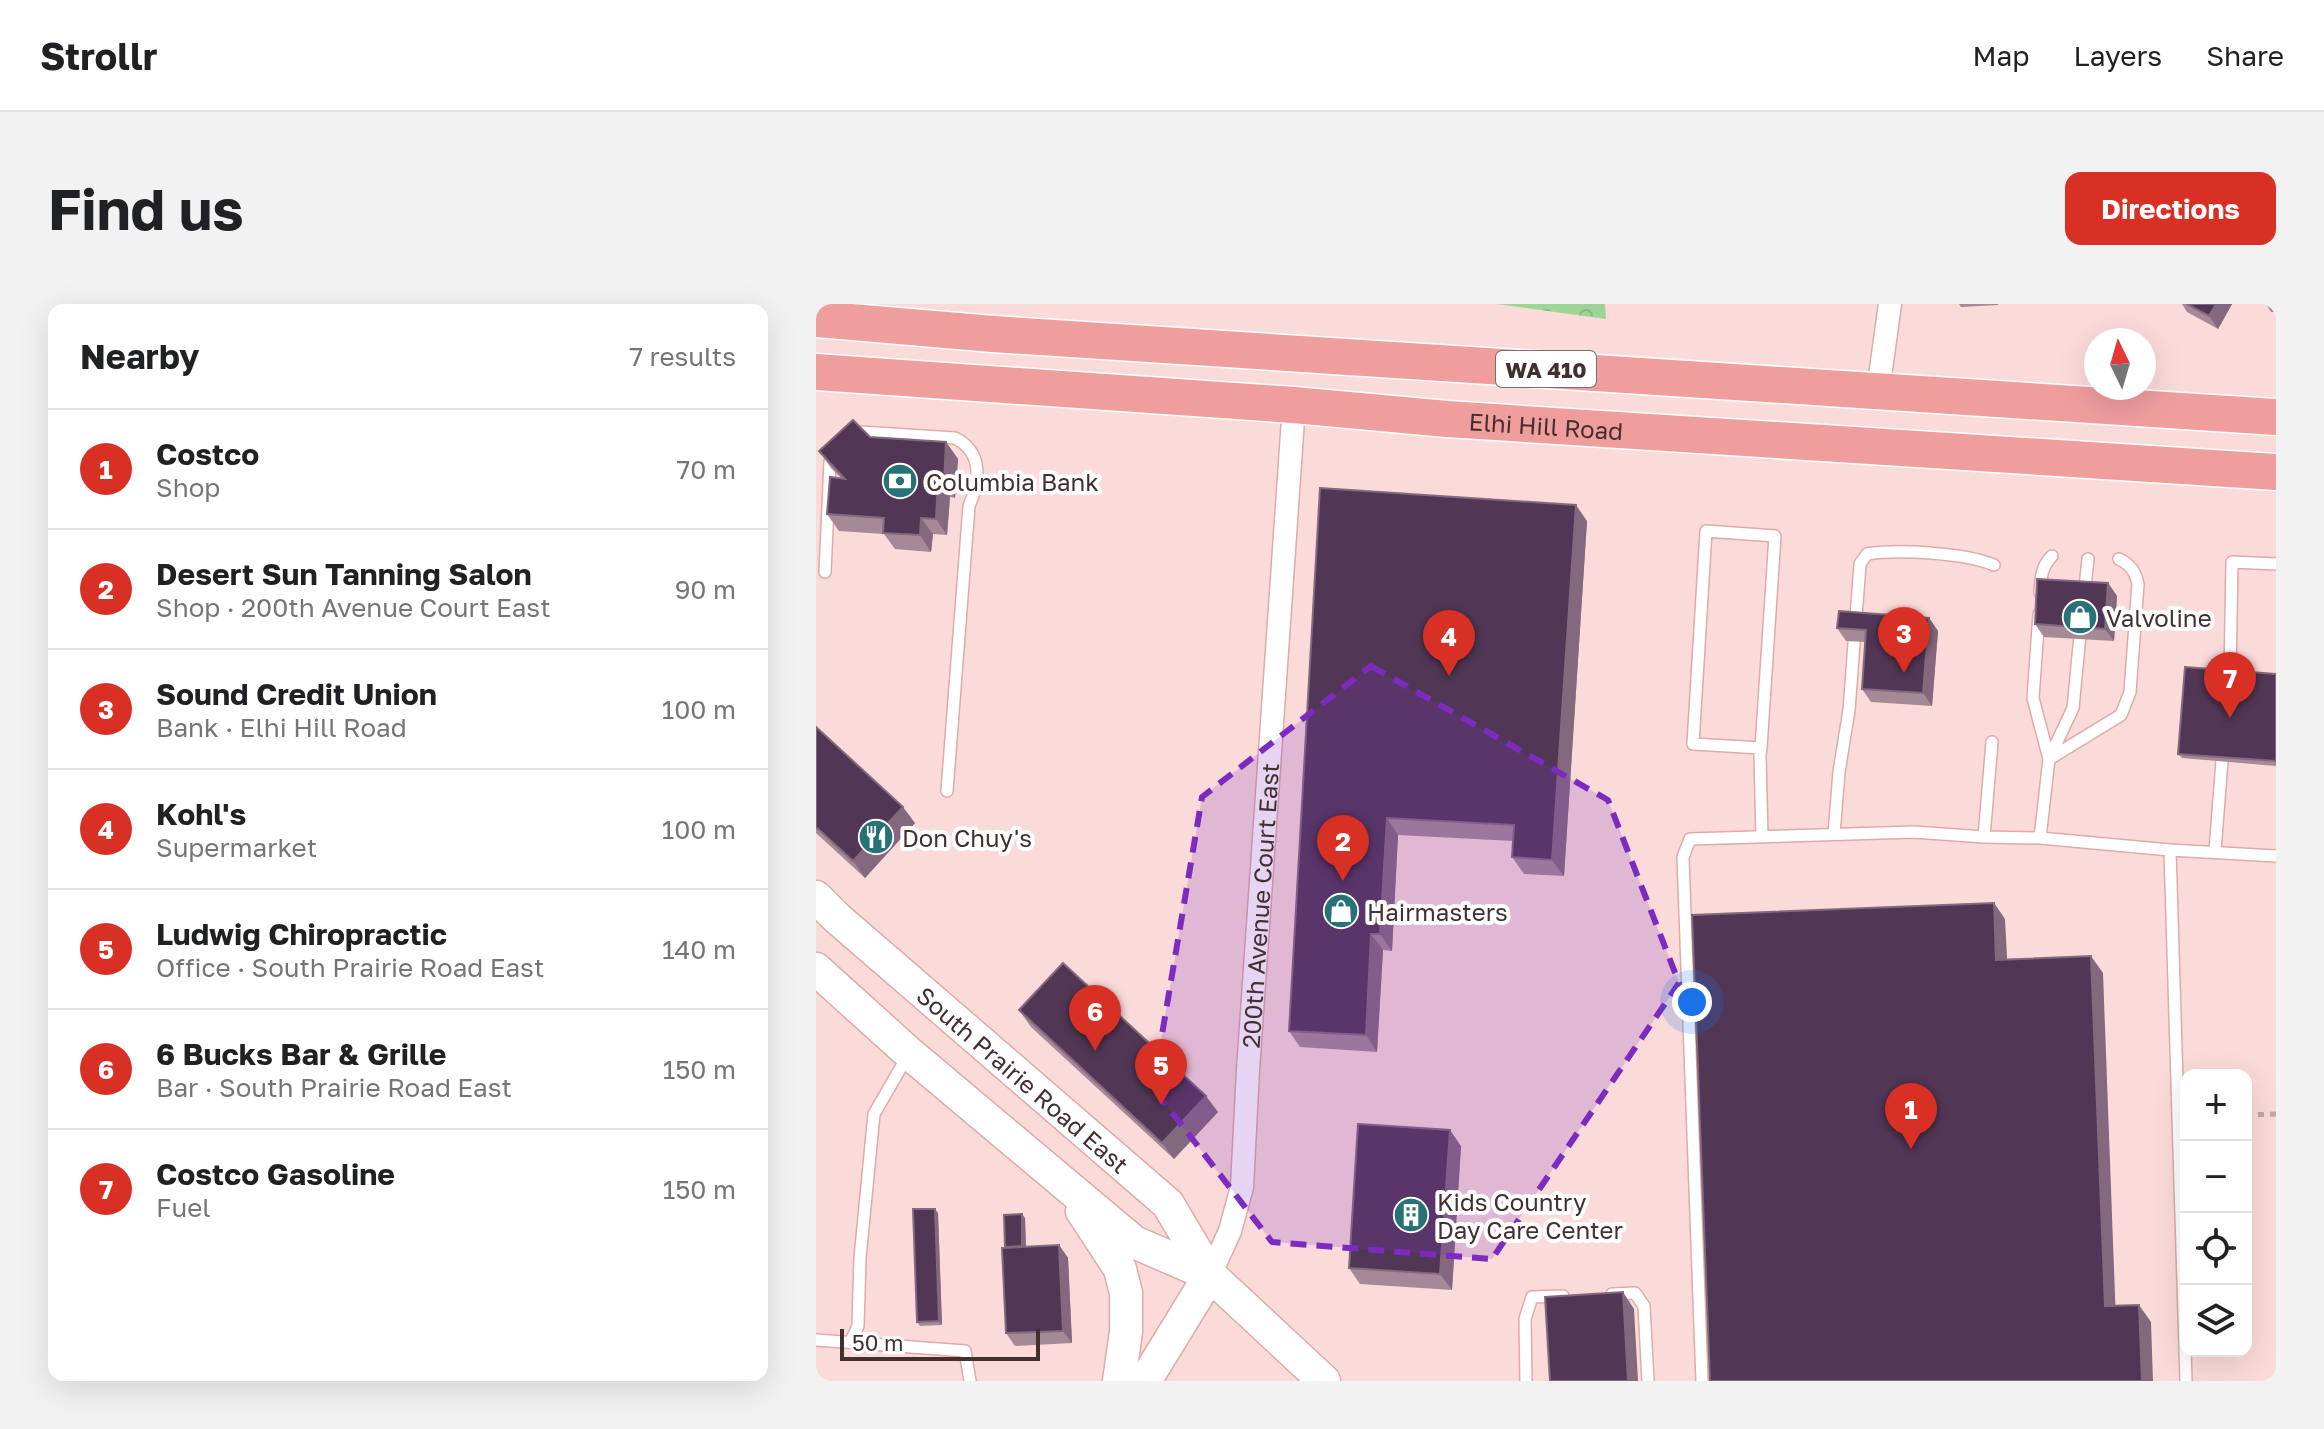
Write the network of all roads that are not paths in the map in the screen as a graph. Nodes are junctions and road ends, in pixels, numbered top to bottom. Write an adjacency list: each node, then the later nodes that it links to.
1 (1890, 304): 4 (street)
2 (816, 319): 4 (main road, WA 410)
3 (816, 372): 5 (main road, Elhi Hill Road / WA 410)
4 (1878, 391): 6 (main road, WA 410)
5 (1294, 405): 7 (main road, Elhi Hill Road / WA 410); 33 (street, 200th Avenue Court East)
6 (2276, 417)
7 (2276, 472)
8 (2052, 556): 19 (lane)
9 (2088, 559): 14 (lane)
10 (2119, 559): 19 (lane)
11 (2276, 564): 16 (lane)
12 (1994, 565): 22 (lane)
13 (825, 572): 21 (lane)
14 (2084, 604)
15 (2082, 619): 19 (lane)
16 (2230, 675)
17 (1992, 742): 24 (lane)
18 (1761, 748): 18 (lane); 23 (lane)
19 (2049, 759): 25 (lane)
20 (2222, 761): 27 (lane)
21 (947, 791)
22 (1834, 834): 23 (lane); 24 (lane)
23 (1762, 837): 44 (lane)
24 (1984, 837): 25 (lane)
25 (2040, 838): 26 (lane)
26 (2170, 850): 27 (lane); 45 (lane)
27 (2215, 851): 28 (lane)
28 (2276, 856)
29 (816, 897): 33 (main road, South Prairie Road East)
30 (816, 969): 31 (main road, South Prairie Road East)
31 (909, 1053): 32 (main road, South Prairie Road East); 37 (lane)
32 (1069, 1187): 33 (main road, South Prairie Road East); 39 (main road)
33 (1210, 1275): 40 (main road, 200th Avenue Court East); 41 (main road, South Prairie Road East)
34 (1606, 1294): 43 (lane)
35 (1576, 1295): 42 (lane)
36 (816, 1340): 37 (lane)
37 (851, 1341): 38 (lane)
38 (970, 1381)
39 (1119, 1381)
40 (1145, 1381)
41 (1324, 1381)
42 (1526, 1381)
43 (1648, 1381)
44 (1702, 1381)
45 (2186, 1381)

